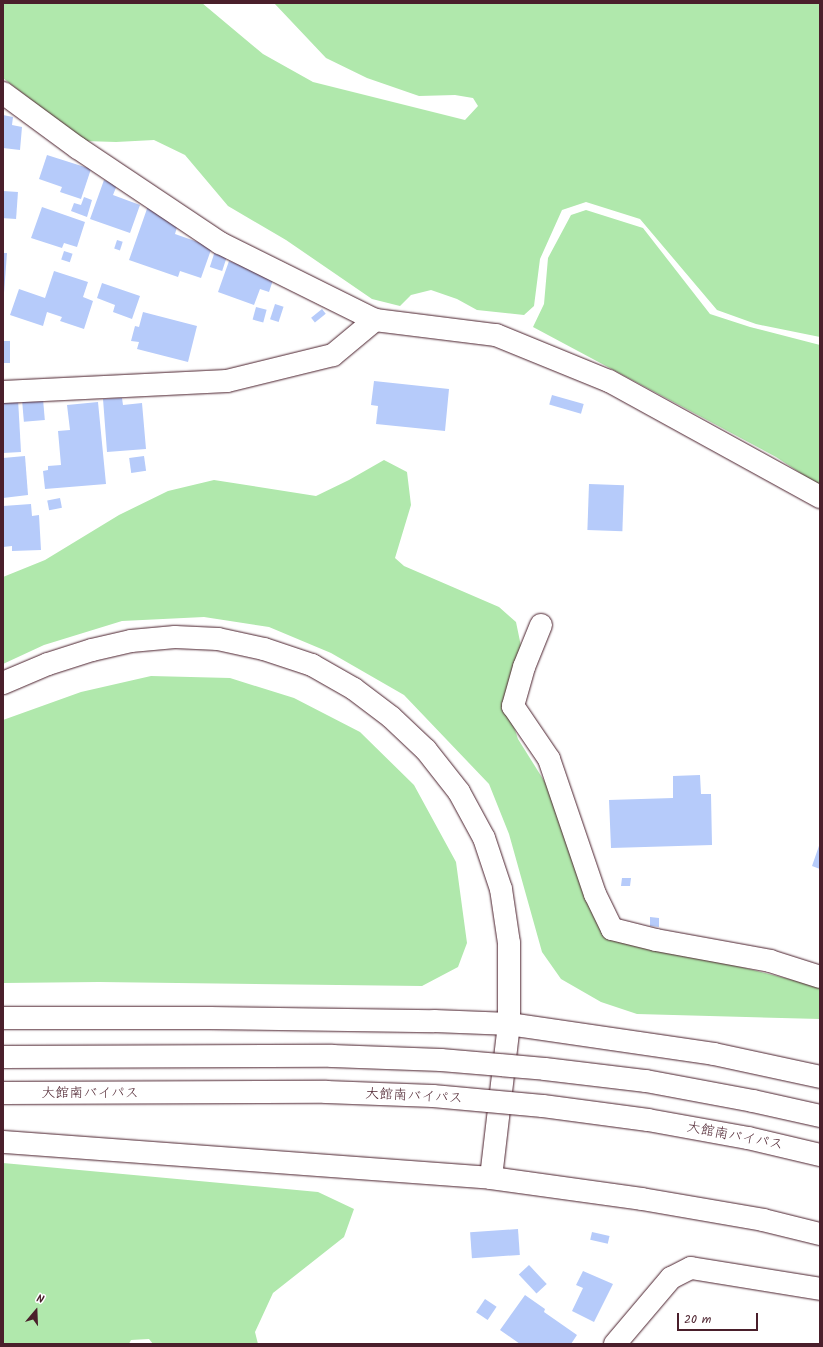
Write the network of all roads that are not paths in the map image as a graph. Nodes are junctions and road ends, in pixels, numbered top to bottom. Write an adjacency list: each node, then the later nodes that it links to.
1 (3, 93): 2 (main road)
2 (374, 320): 3 (main road); 4 (main road)
3 (3, 392)
4 (820, 497)
5 (541, 625): 7 (main road)
6 (3, 683): 9 (main road)
7 (820, 977)
8 (3, 1018): 9 (main road)
9 (509, 1024): 11 (main road); 16 (main road)
10 (3, 1057): 13 (main road, bridge)
11 (820, 1077)
12 (3, 1093): 15 (main road, 大館南バイパス, bridge)
13 (820, 1116)
14 (3, 1142): 16 (main road)
15 (820, 1155)
16 (490, 1178): 17 (main road)
17 (820, 1234)
18 (820, 1289): 19 (main road)
19 (615, 1344)

